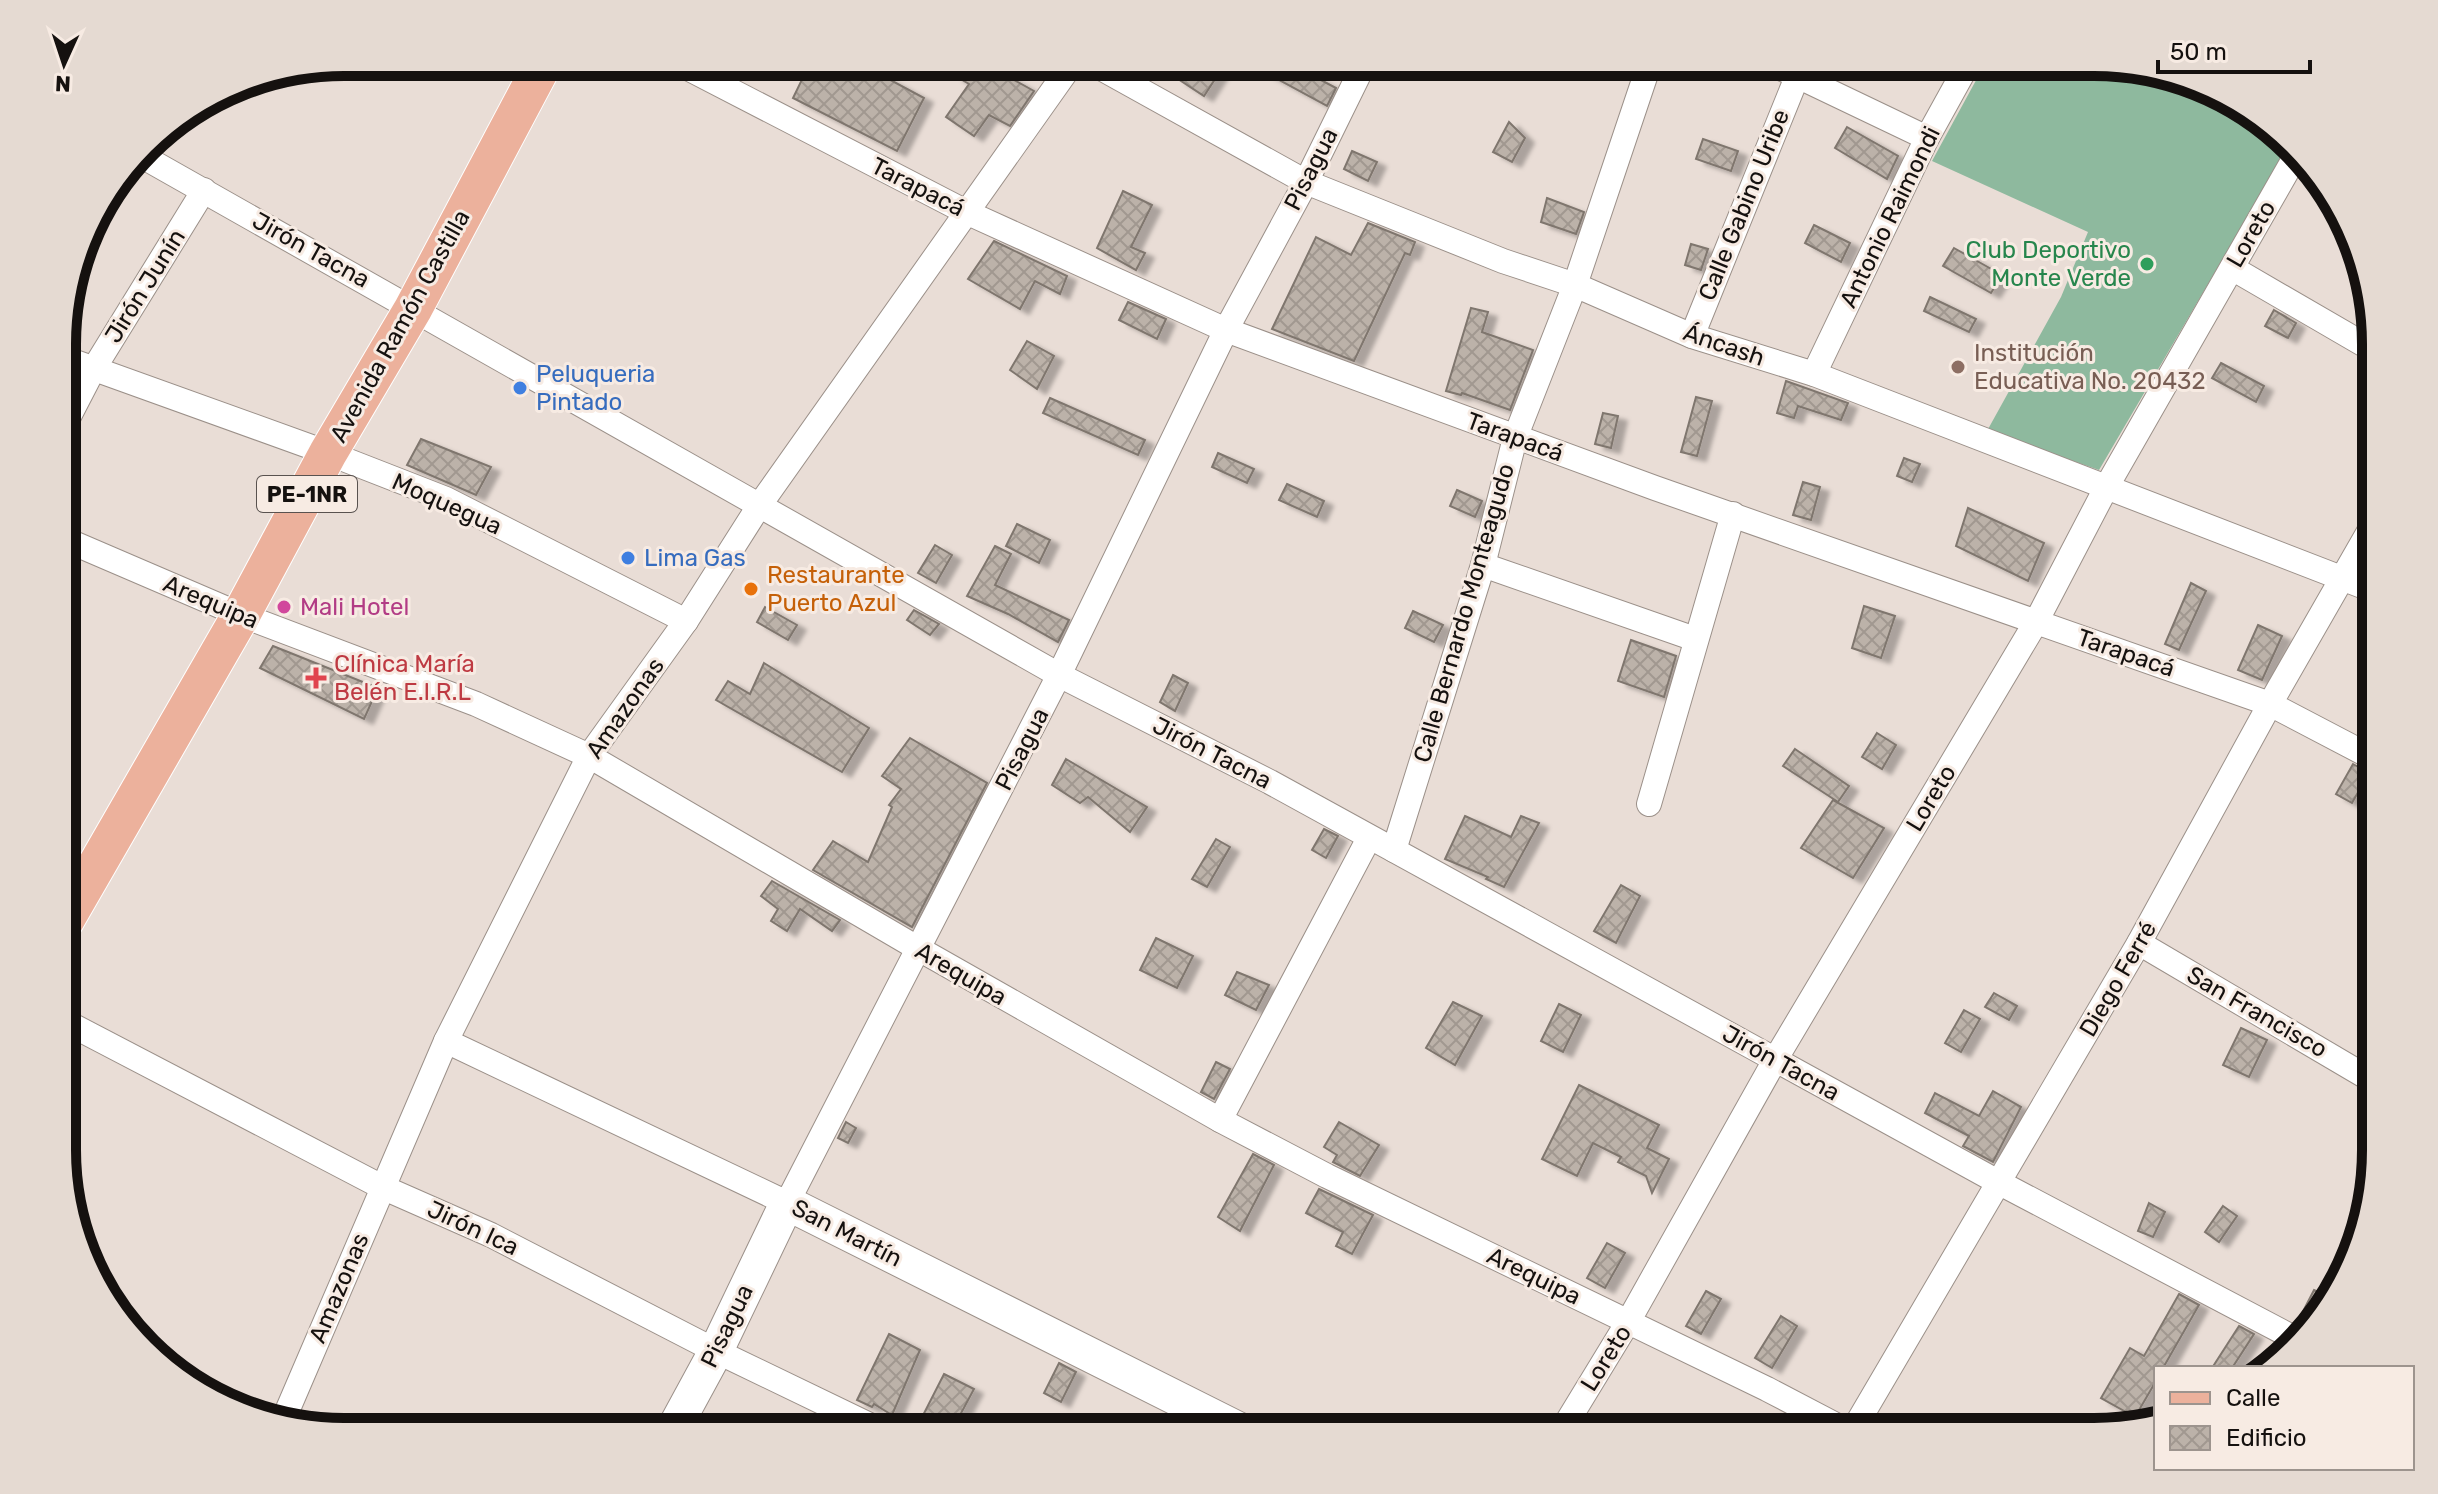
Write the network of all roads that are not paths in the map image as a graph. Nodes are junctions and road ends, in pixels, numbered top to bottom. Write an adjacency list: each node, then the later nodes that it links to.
1 (1358, 76): 14 (street, Pisagua)
2 (1645, 76): 18 (street, Calle Bernardo Monteagudo)
3 (1797, 76): 21 (street, Calle Gabino Uribe)
4 (1813, 76): 11 (street)
5 (1961, 76): 11 (street, Antonio Raimondi)
6 (507, 77): 19 (main road, Avenida Ramón Castilla / PE-1NR)
7 (535, 77): 19 (main road, Avenida Ramón Castilla / PE-1NR)
8 (705, 77): 16 (street, Tarapacá)
9 (1063, 77): 16 (street, Amazonas)
10 (1116, 77): 14 (street, Áncash)
11 (1927, 138): 25 (street, Antonio Raimondi)
12 (150, 160): 15 (street, Jirón Tacna)
13 (2291, 164): 17 (street, Loreto)
14 (1306, 182): 18 (street, Áncash); 20 (street, Pisagua)
15 (204, 190): 19 (street, Jirón Tacna); 24 (street, Jirón Junín)
16 (966, 212): 20 (street, Tarapacá); 30 (street, Amazonas)
17 (2232, 268): 22 (street); 29 (street, Loreto)
18 (1575, 285): 21 (street, Áncash); 27 (street, Calle Bernardo Monteagudo)
19 (403, 303): 28 (main road, Avenida Ramón Castilla / PE-1NR); 30 (street, Jirón Tacna)
20 (1226, 330): 27 (street, Tarapacá); 41 (street, Pisagua)
21 (1692, 336): 25 (street, Áncash)
22 (2361, 343)
23 (76, 363): 24 (street, Moquegua)
24 (93, 370): 26 (street, Jirón Junín); 28 (street, Moquegua)
25 (1814, 374): 29 (street, Áncash)
26 (76, 403)
27 (1515, 438): 31 (street, Tarapacá); 34 (street, Calle Bernardo Monteagudo)
28 (318, 449): 37 (main road, Avenida Ramón Castilla / PE-1NR); 38 (street, Moquegua)
29 (2107, 486): 35 (street, Áncash); 39 (street, Loreto)
30 (759, 506): 38 (street, Amazonas); 41 (street, Jirón Tacna)
31 (1733, 514): 39 (street, Tarapacá); 40 (street)
32 (76, 544): 37 (street, Arequipa)
33 (2361, 547): 35 (street, Diego Ferré)
34 (1483, 565): 40 (street); 47 (street, Calle Bernardo Monteagudo)
35 (2344, 579): 36 (street, Áncash); 42 (street, Diego Ferré)
36 (2361, 586)
37 (232, 611): 44 (street, Arequipa); 48 (main road, Avenida Ramón Castilla / PE-1NR); 49 (main road, Avenida Ramón Castilla / PE-1NR)
38 (686, 621): 44 (street, Amazonas)
39 (2036, 622): 42 (street, Tarapacá); 54 (street, Loreto)
40 (1695, 639): 45 (street)
41 (1059, 675): 46 (street, Jirón Tacna); 51 (street, Pisagua)
42 (2270, 704): 43 (street, Tarapacá); 50 (street, Diego Ferré)
43 (2361, 752)
44 (589, 756): 51 (street, Arequipa); 53 (street, Amazonas)
45 (1649, 804)
46 (1369, 838): 47 (street, Jirón Tacna); 56 (street)
47 (1394, 850): 54 (street, Jirón Tacna)
48 (76, 864)
49 (76, 900)
50 (2139, 943): 55 (street, San Francisco); 57 (street, Diego Ferré)
51 (919, 949): 56 (street, Arequipa); 59 (street, Pisagua)
52 (76, 1027): 58 (street, Jirón Ica)
53 (446, 1041): 58 (street, Amazonas); 59 (street, San Martín)
54 (1775, 1060): 57 (street, Jirón Tacna); 60 (street, Loreto)
55 (2361, 1074)
56 (1220, 1120): 60 (street, Arequipa)
57 (1998, 1182): 61 (street, Jirón Tacna); 66 (street, Diego Ferré)
58 (382, 1187): 62 (street, Jirón Ica); 63 (street, Amazonas)
59 (787, 1203): 62 (street, Pisagua); 69 (street, San Martín)
60 (1628, 1322): 64 (street, Loreto); 65 (street, Arequipa)
61 (2287, 1334)
62 (716, 1351): 67 (street, Pisagua); 68 (street, Jirón Ica)
63 (287, 1411)
64 (1570, 1417)
65 (1820, 1417)
66 (1859, 1417)
67 (680, 1418)
68 (854, 1418)
69 (1215, 1418)

